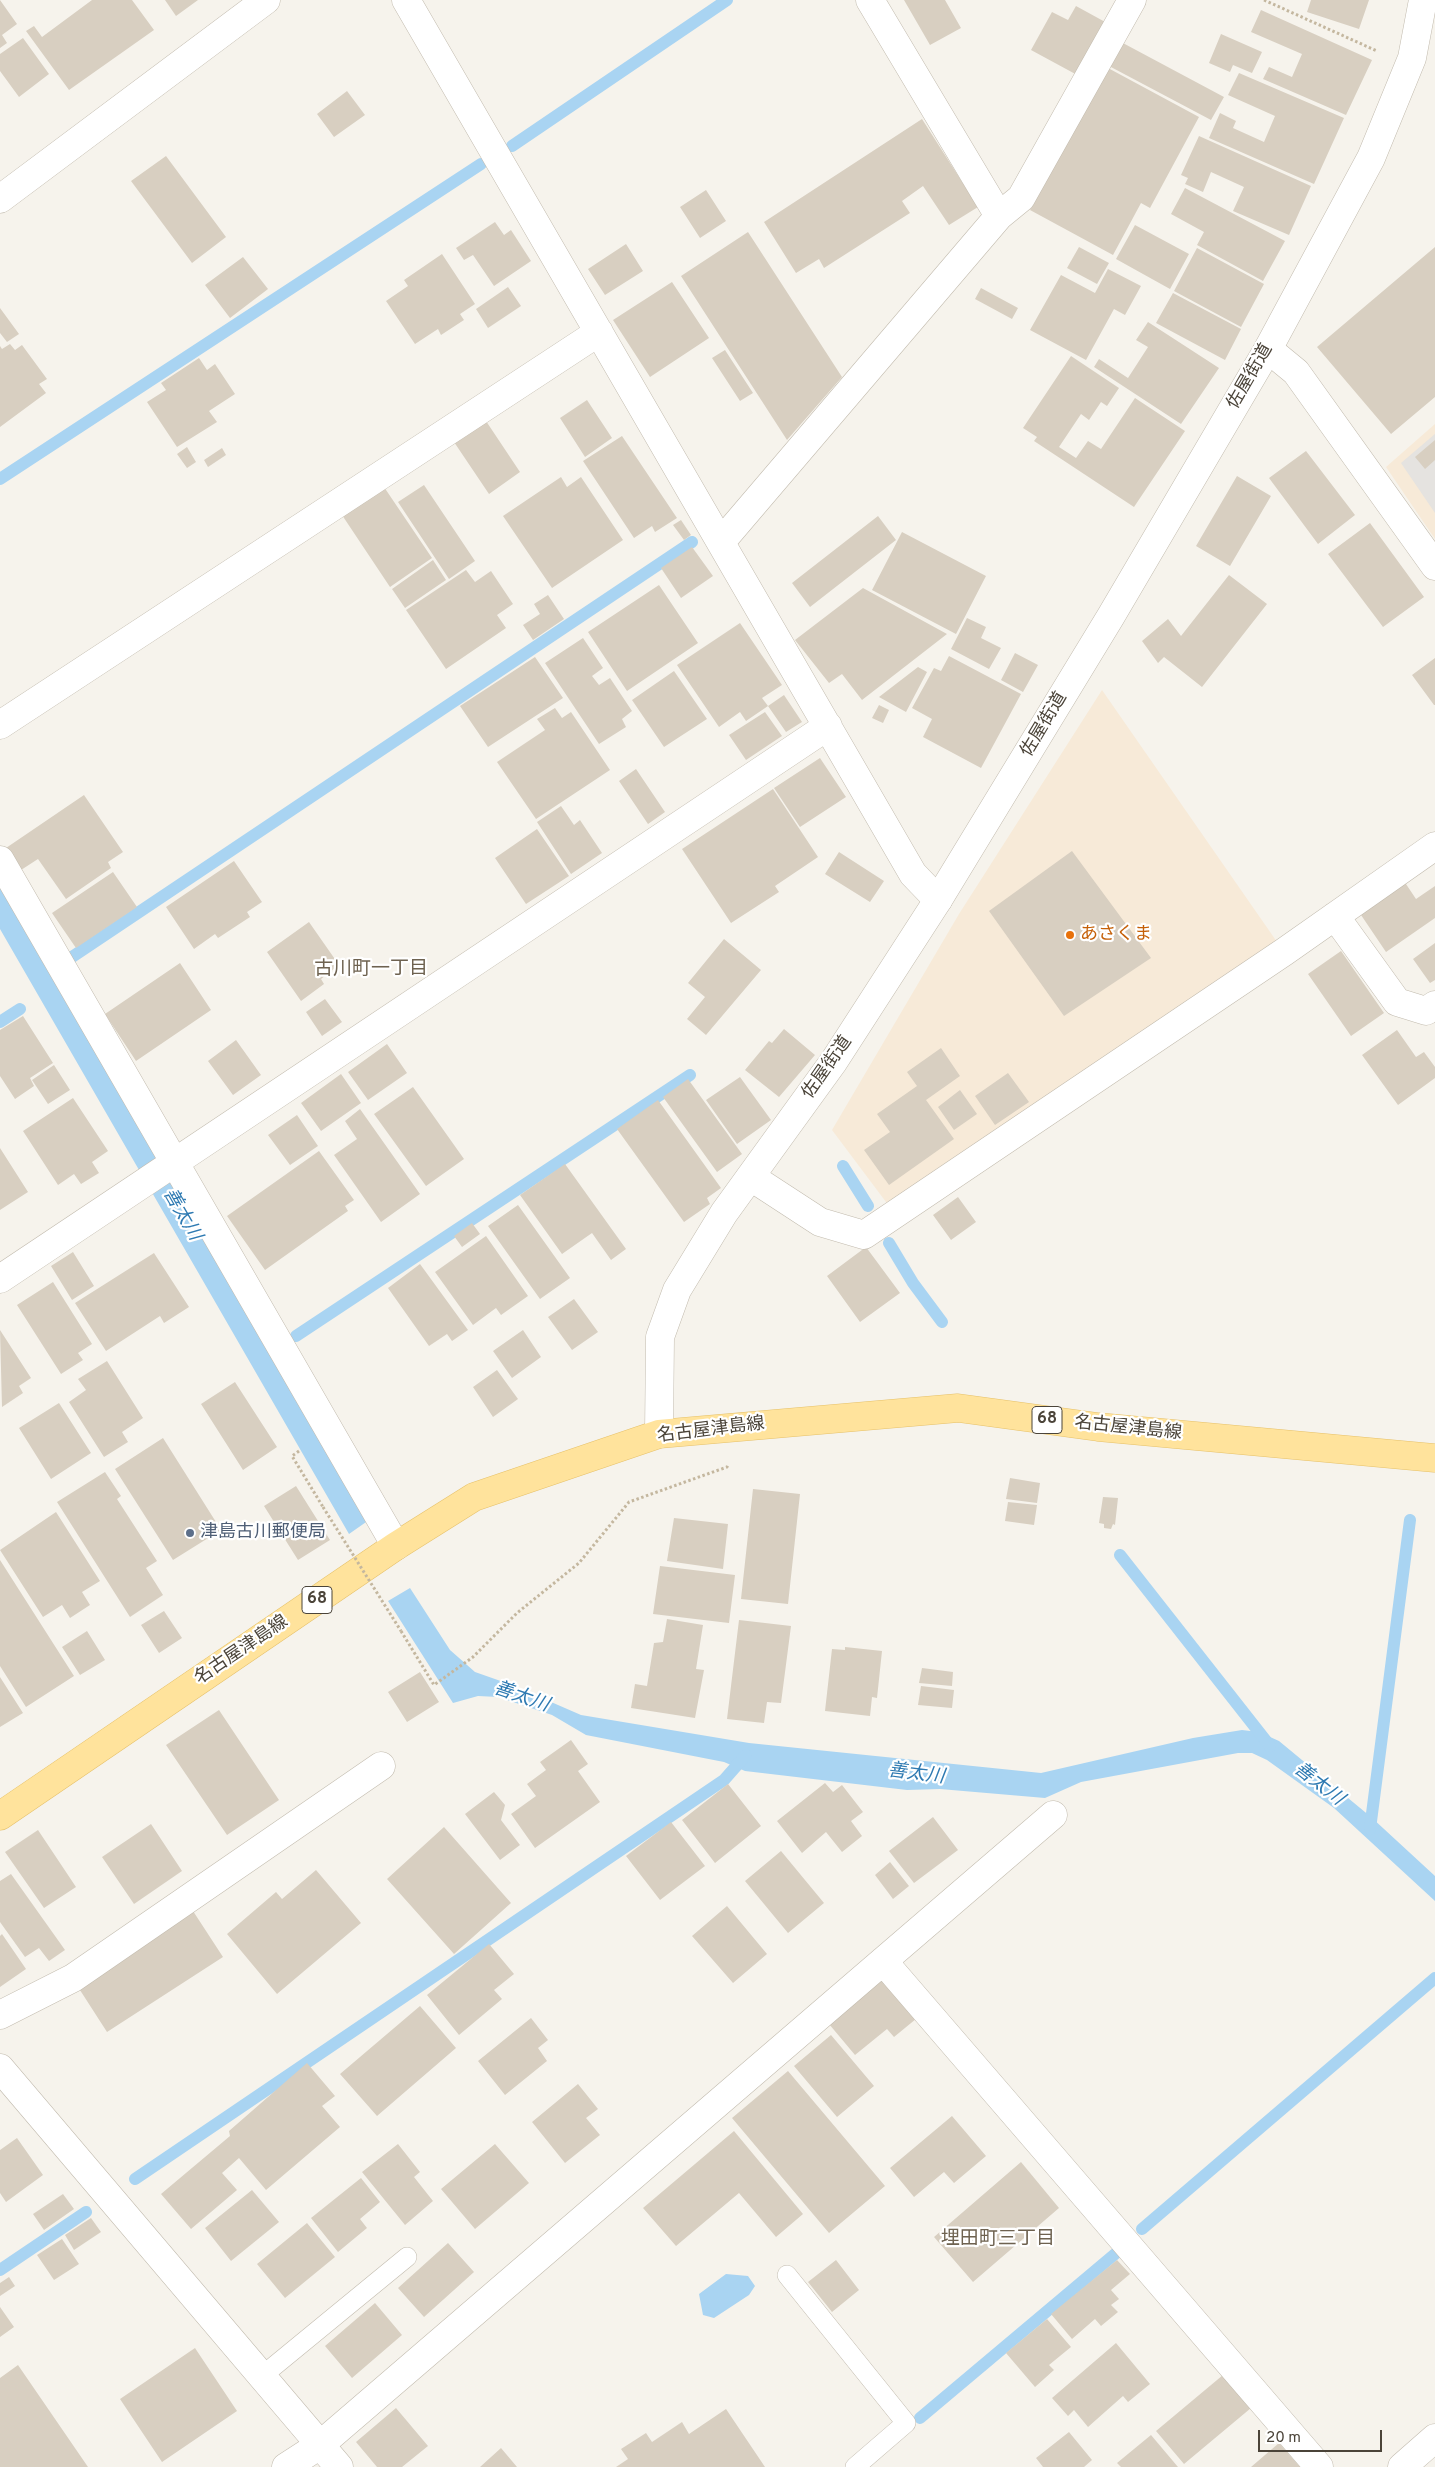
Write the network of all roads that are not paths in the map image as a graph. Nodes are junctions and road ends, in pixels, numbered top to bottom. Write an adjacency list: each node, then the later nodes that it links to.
1 (266, 0): 6 (street)
2 (406, 0): 8 (street)
3 (870, 0): 7 (street)
4 (1132, 0): 7 (street)
5 (1423, 0): 9 (street, 佐屋街道)
6 (0, 199)
7 (999, 216): 10 (street)
8 (599, 332): 10 (street); 12 (street)
9 (1268, 349): 11 (street); 16 (street, 佐屋街道)
10 (721, 542): 13 (street)
11 (1435, 566)
12 (0, 725)
13 (828, 726): 16 (street); 19 (street)
14 (1435, 846): 17 (street)
15 (0, 860): 19 (street)
16 (938, 900): 20 (street, 佐屋街道)
17 (1335, 916): 18 (street); 20 (street)
18 (1435, 1005)
19 (171, 1164): 21 (street); 24 (street)
20 (751, 1177): 22 (street, 佐屋街道)
21 (0, 1279)
22 (659, 1434): 23 (main road, 名古屋津島線 / 68); 24 (main road, 名古屋津島線 / 68)
23 (1435, 1458)
24 (396, 1546): 27 (main road, 名古屋津島線 / 68)
25 (381, 1766): 29 (street)
26 (1052, 1815): 28 (street)
27 (0, 1816)
28 (883, 1960): 35 (street); 39 (street)
29 (0, 2015)
30 (0, 2068): 33 (street)
31 (407, 2257): 33 (lane)
32 (787, 2275): 38 (lane)
33 (262, 2376): 35 (street)
34 (1435, 2438): 40 (street)
35 (320, 2445): 36 (street); 37 (street)
36 (286, 2467)
37 (340, 2467)
38 (855, 2467)
39 (1319, 2467)
40 (1402, 2467)

